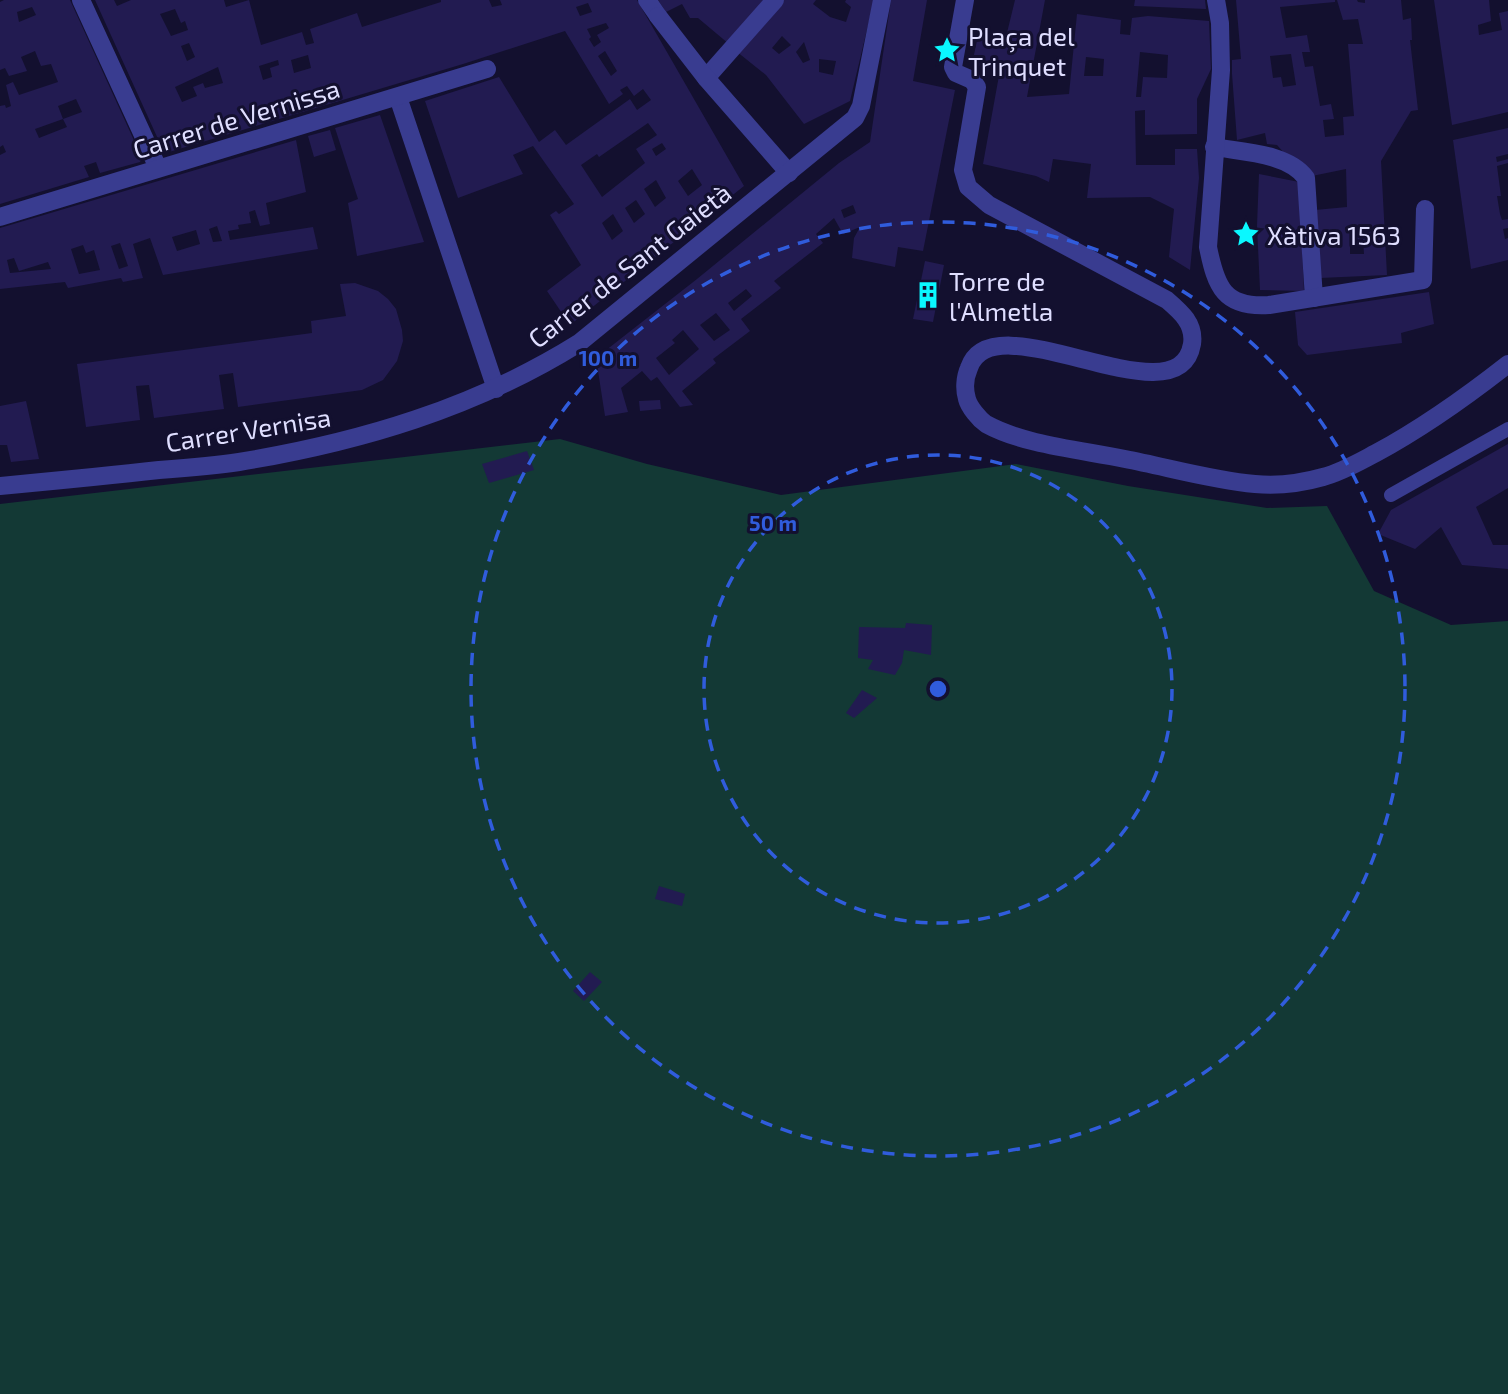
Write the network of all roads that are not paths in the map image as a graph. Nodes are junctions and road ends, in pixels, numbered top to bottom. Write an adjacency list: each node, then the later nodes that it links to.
1 (81, 0): 11 (street)
2 (647, 0): 8 (street)
3 (775, 0): 8 (street)
4 (881, 0): 12 (street, Carrer de Sant Gaietà)
5 (965, 0): 16 (street)
6 (1216, 0): 10 (street)
7 (487, 69): 9 (street, Carrer de Vernissa)
8 (706, 78): 12 (street)
9 (398, 97): 11 (street, Carrer de Vernissa); 17 (street)
10 (1214, 147): 15 (street); 15 (street)
11 (159, 168): 14 (street, Carrer de Vernissa)
12 (789, 173): 17 (street, Carrer de Sant Gaietà)
13 (1425, 209): 15 (street)
14 (0, 217)
15 (1314, 298)
16 (1508, 364)
17 (496, 389): 19 (street, Carrer Vernisa)
18 (1508, 429): 20 (lane)
19 (0, 486)
20 (1391, 495)

